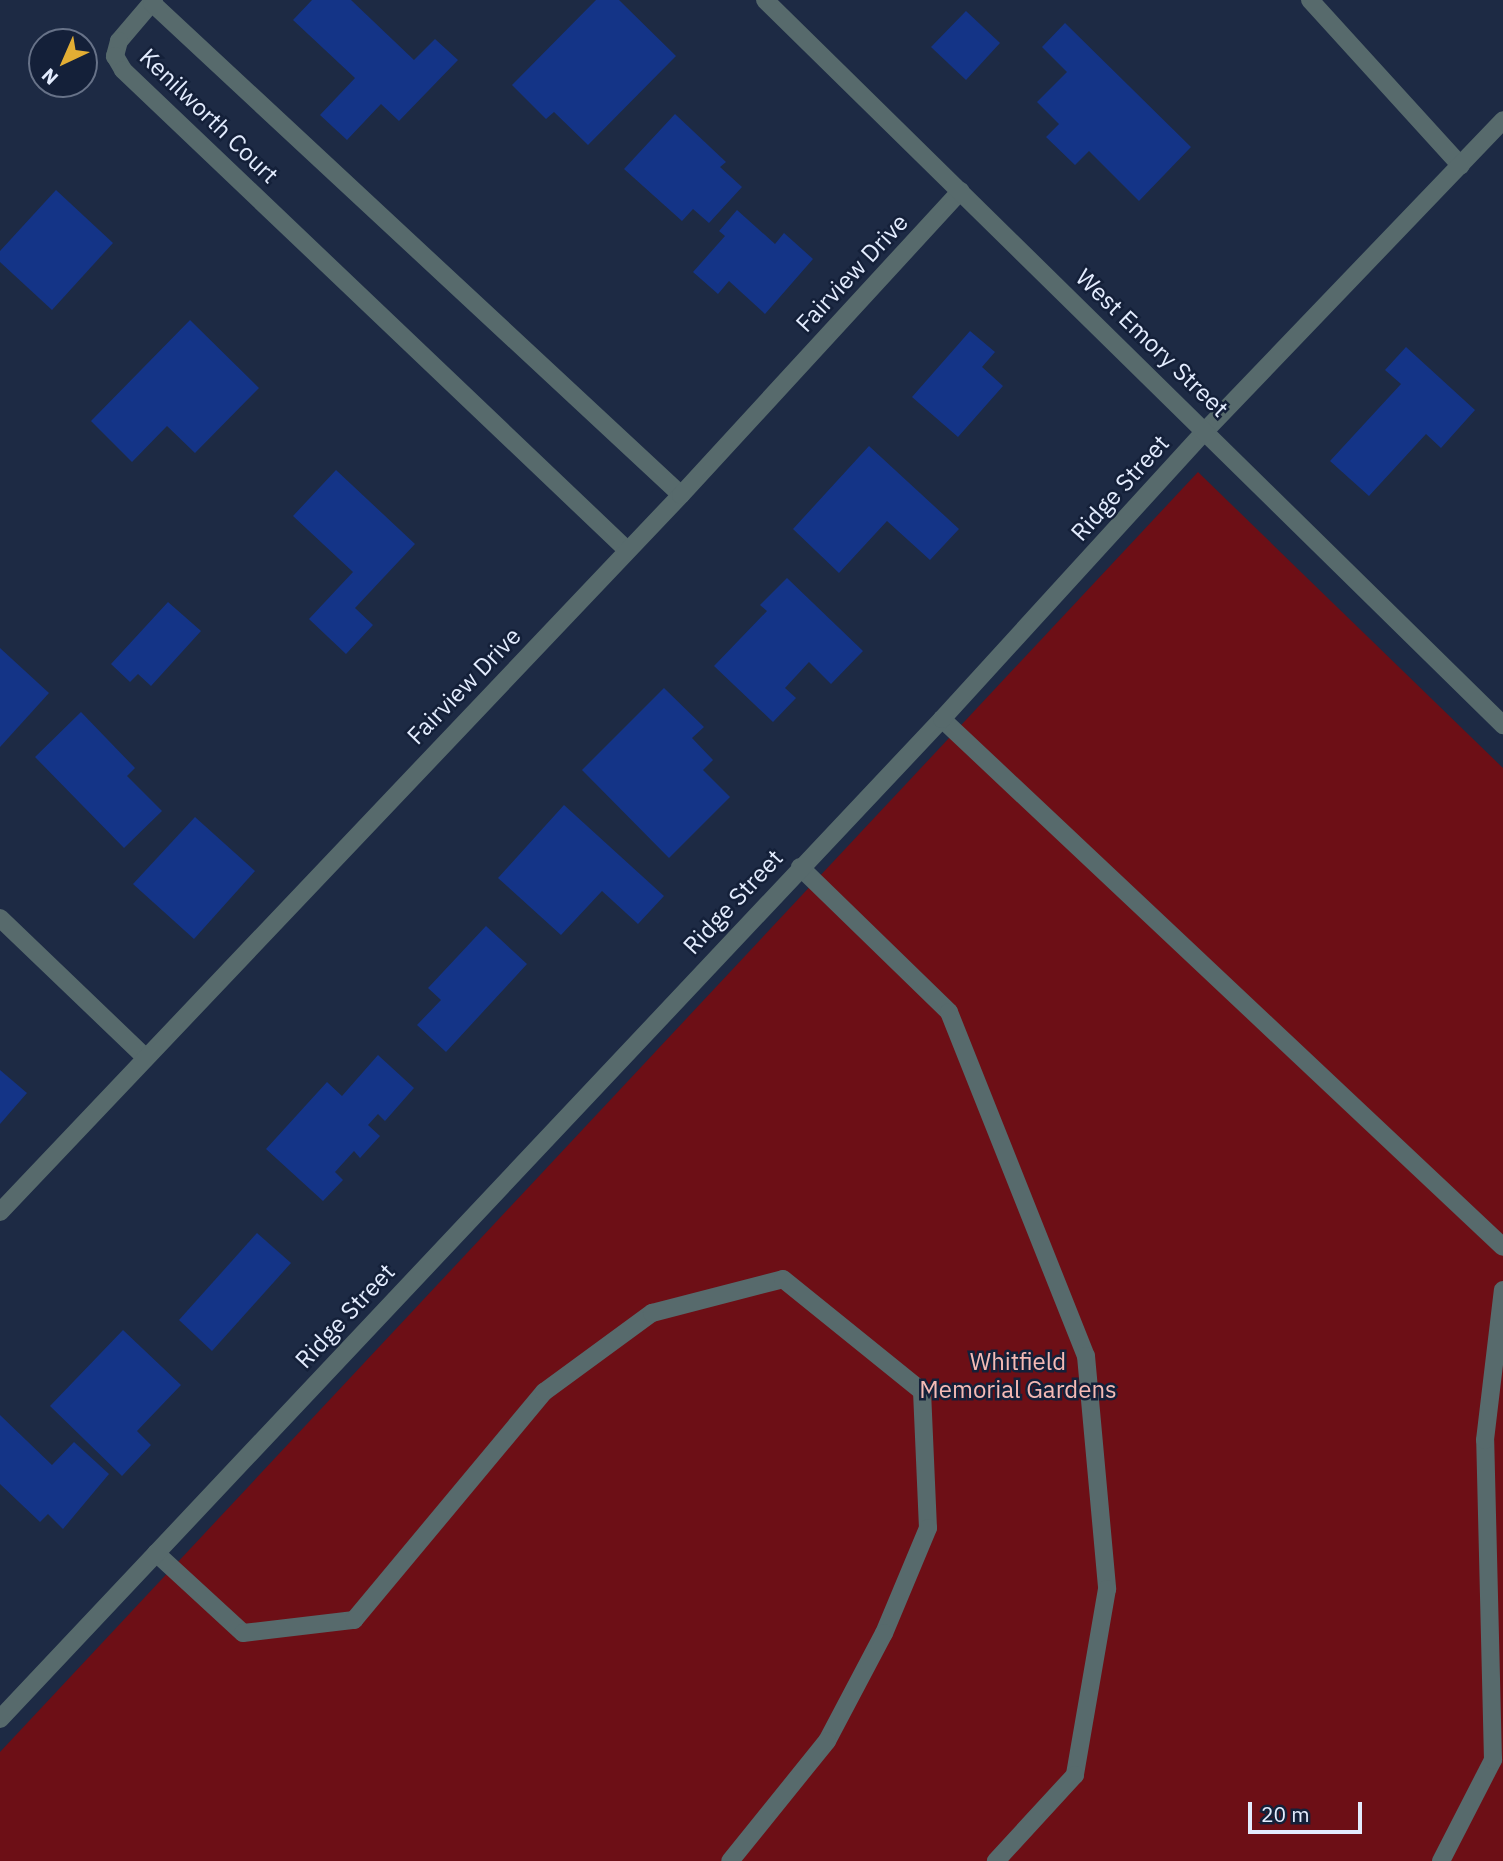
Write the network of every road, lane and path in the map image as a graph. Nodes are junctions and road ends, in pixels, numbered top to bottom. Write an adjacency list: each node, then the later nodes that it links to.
1 (765, 0): 6 (street, West Emory Street)
2 (1310, 0): 5 (street)
3 (153, 1): 8 (street, Kenilworth Court); 9 (street, Kenilworth Court)
4 (1503, 120): 5 (street, Ridge Street)
5 (1461, 166): 7 (street, Ridge Street)
6 (961, 191): 7 (street, West Emory Street); 8 (street, Fairview Drive)
7 (1206, 430): 10 (street, Ridge Street); 11 (street, West Emory Street)
8 (681, 495): 9 (street, Fairview Drive)
9 (627, 550): 14 (street, Fairview Drive)
10 (942, 719): 12 (street, Ridge Street); 16 (street)
11 (1503, 725)
12 (800, 867): 18 (street, Ridge Street); 22 (street)
13 (0, 918): 14 (street)
14 (144, 1056): 15 (street, Fairview Drive)
15 (0, 1212)
16 (1503, 1247)
17 (1503, 1290): 20 (street)
18 (156, 1553): 19 (street, Ridge Street); 21 (street)
19 (0, 1719)
20 (1498, 1765): 23 (street)
21 (730, 1861)
22 (996, 1861)
23 (1441, 1861)

